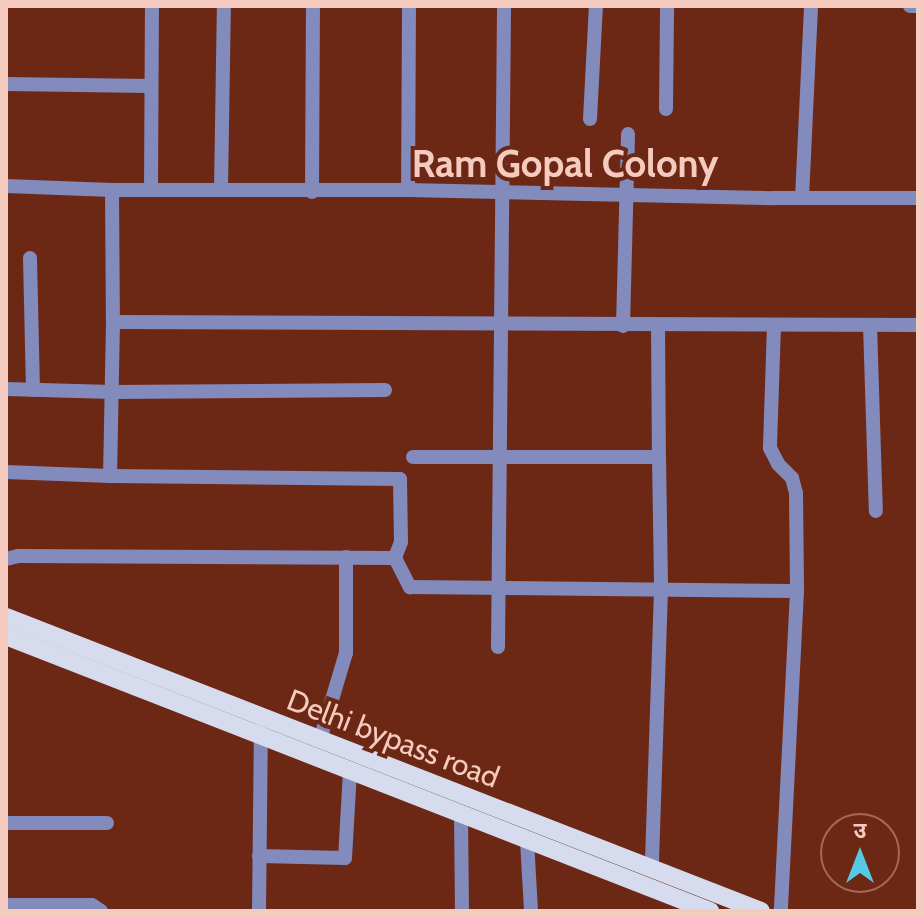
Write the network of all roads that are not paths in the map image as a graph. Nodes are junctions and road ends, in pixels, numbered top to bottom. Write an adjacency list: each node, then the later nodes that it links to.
1 (152, 6): 12 (street)
2 (224, 6): 17 (street)
3 (313, 6): 21 (street)
4 (409, 6): 20 (street)
5 (504, 6): 22 (street)
6 (596, 6): 14 (street)
7 (667, 6): 13 (street)
8 (811, 6): 24 (street)
9 (910, 6): 10 (street)
10 (918, 6)
11 (6, 84): 12 (street)
12 (150, 86): 19 (street)
13 (666, 109)
14 (590, 119)
15 (628, 134): 23 (street)
16 (6, 186): 18 (street)
17 (221, 189): 19 (street); 21 (street)
18 (112, 190): 19 (street); 27 (street)
19 (151, 190)
20 (408, 190): 21 (street); 22 (street)
21 (312, 192)
22 (501, 193): 23 (street); 28 (street)
23 (627, 196): 24 (street); 33 (street)
24 (802, 198): 25 (street)
25 (918, 198)
26 (30, 258): 35 (street)
27 (113, 322): 28 (street); 37 (street)
28 (503, 325): 33 (street); 38 (street)
29 (658, 325): 30 (street); 33 (street); 40 (street)
30 (774, 325): 31 (street); 49 (street)
31 (870, 325): 32 (street); 43 (street)
32 (918, 325)
33 (623, 326)
34 (6, 389): 35 (street)
35 (33, 390): 37 (street)
36 (385, 390): 37 (street)
37 (112, 392): 42 (street)
38 (501, 456): 39 (street); 40 (street); 47 (street)
39 (413, 457)
40 (659, 457): 48 (street)
41 (6, 472): 42 (street)
42 (110, 476): 45 (street)
43 (876, 511)
44 (346, 557): 45 (street); 46 (street); 55 (street)
45 (395, 558): 47 (street)
46 (6, 559)
47 (500, 588): 48 (street); 52 (street)
48 (661, 590): 49 (street); 62 (street)
49 (797, 591): 71 (street)
50 (6, 617): 53 (main road, Delhi bypass road)
51 (6, 636): 54 (main road, Delhi bypass road)
52 (498, 647)
53 (261, 717): 54 (street); 55 (main road, Delhi bypass road)
54 (261, 737): 56 (main road, Delhi bypass road); 61 (street)
55 (320, 740): 62 (main road, Delhi bypass road)
56 (350, 771): 57 (main road, Delhi bypass road); 61 (street)
57 (461, 815): 60 (main road, Delhi bypass road); 67 (street)
58 (6, 823): 59 (street)
59 (107, 823)
60 (527, 841): 64 (main road, Delhi bypass road); 68 (street)
61 (259, 856): 66 (street)
62 (652, 867): 70 (main road, Delhi bypass road)
63 (6, 905): 65 (street)
64 (689, 907): 69 (main road, Delhi bypass road)
65 (101, 911)
66 (259, 911)
67 (462, 911)
68 (531, 911)
69 (710, 911)
70 (761, 911)
71 (781, 911)

